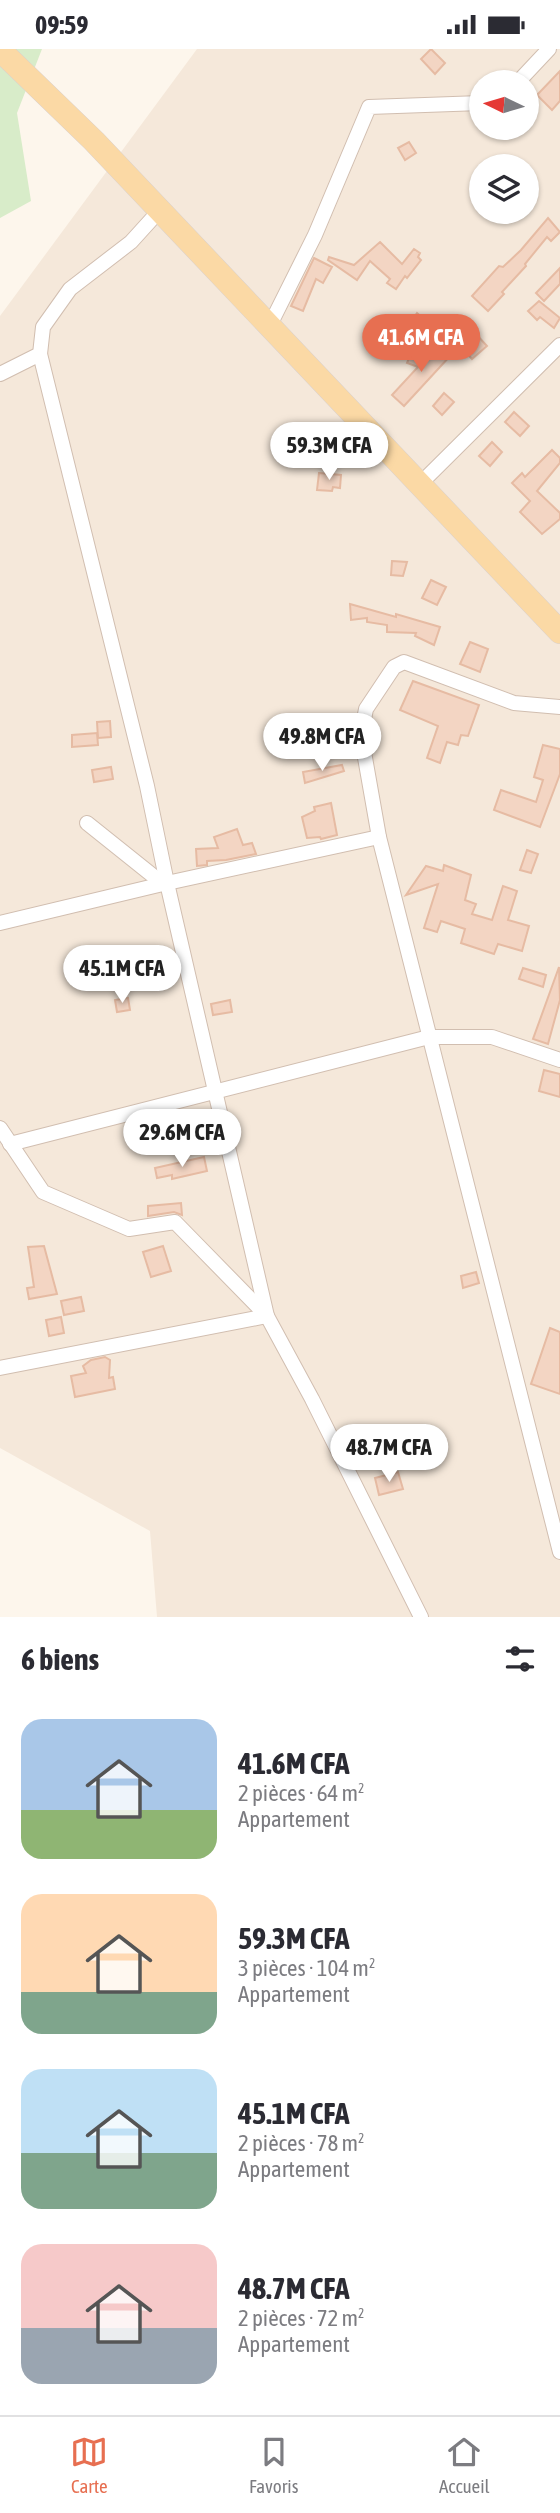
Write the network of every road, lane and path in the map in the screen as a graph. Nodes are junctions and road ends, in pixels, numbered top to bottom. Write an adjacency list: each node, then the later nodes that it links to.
1 (549, 49): 3 (street)
2 (0, 50): 5 (main road)
3 (529, 70)
4 (469, 103): 6 (street)
5 (160, 210): 6 (main road); 8 (street)
6 (270, 325): 10 (main road)
7 (560, 345): 10 (street)
8 (40, 354): 9 (street); 15 (street)
9 (0, 374)
10 (421, 483): 11 (main road)
11 (560, 632)
12 (560, 707): 14 (street)
13 (88, 823): 15 (street)
14 (379, 837): 15 (street); 17 (street)
15 (167, 883): 16 (street); 19 (street)
16 (0, 923)
17 (429, 1037): 18 (street); 19 (street); 24 (street)
18 (560, 1060)
19 (216, 1089): 21 (street); 22 (street)
20 (0, 1128): 21 (street)
21 (10, 1144): 22 (street)
22 (267, 1316): 23 (street); 27 (street)
23 (0, 1369)
24 (543, 1482): 25 (street); 26 (street)
25 (560, 1486)
26 (560, 1552)
27 (421, 1617)

